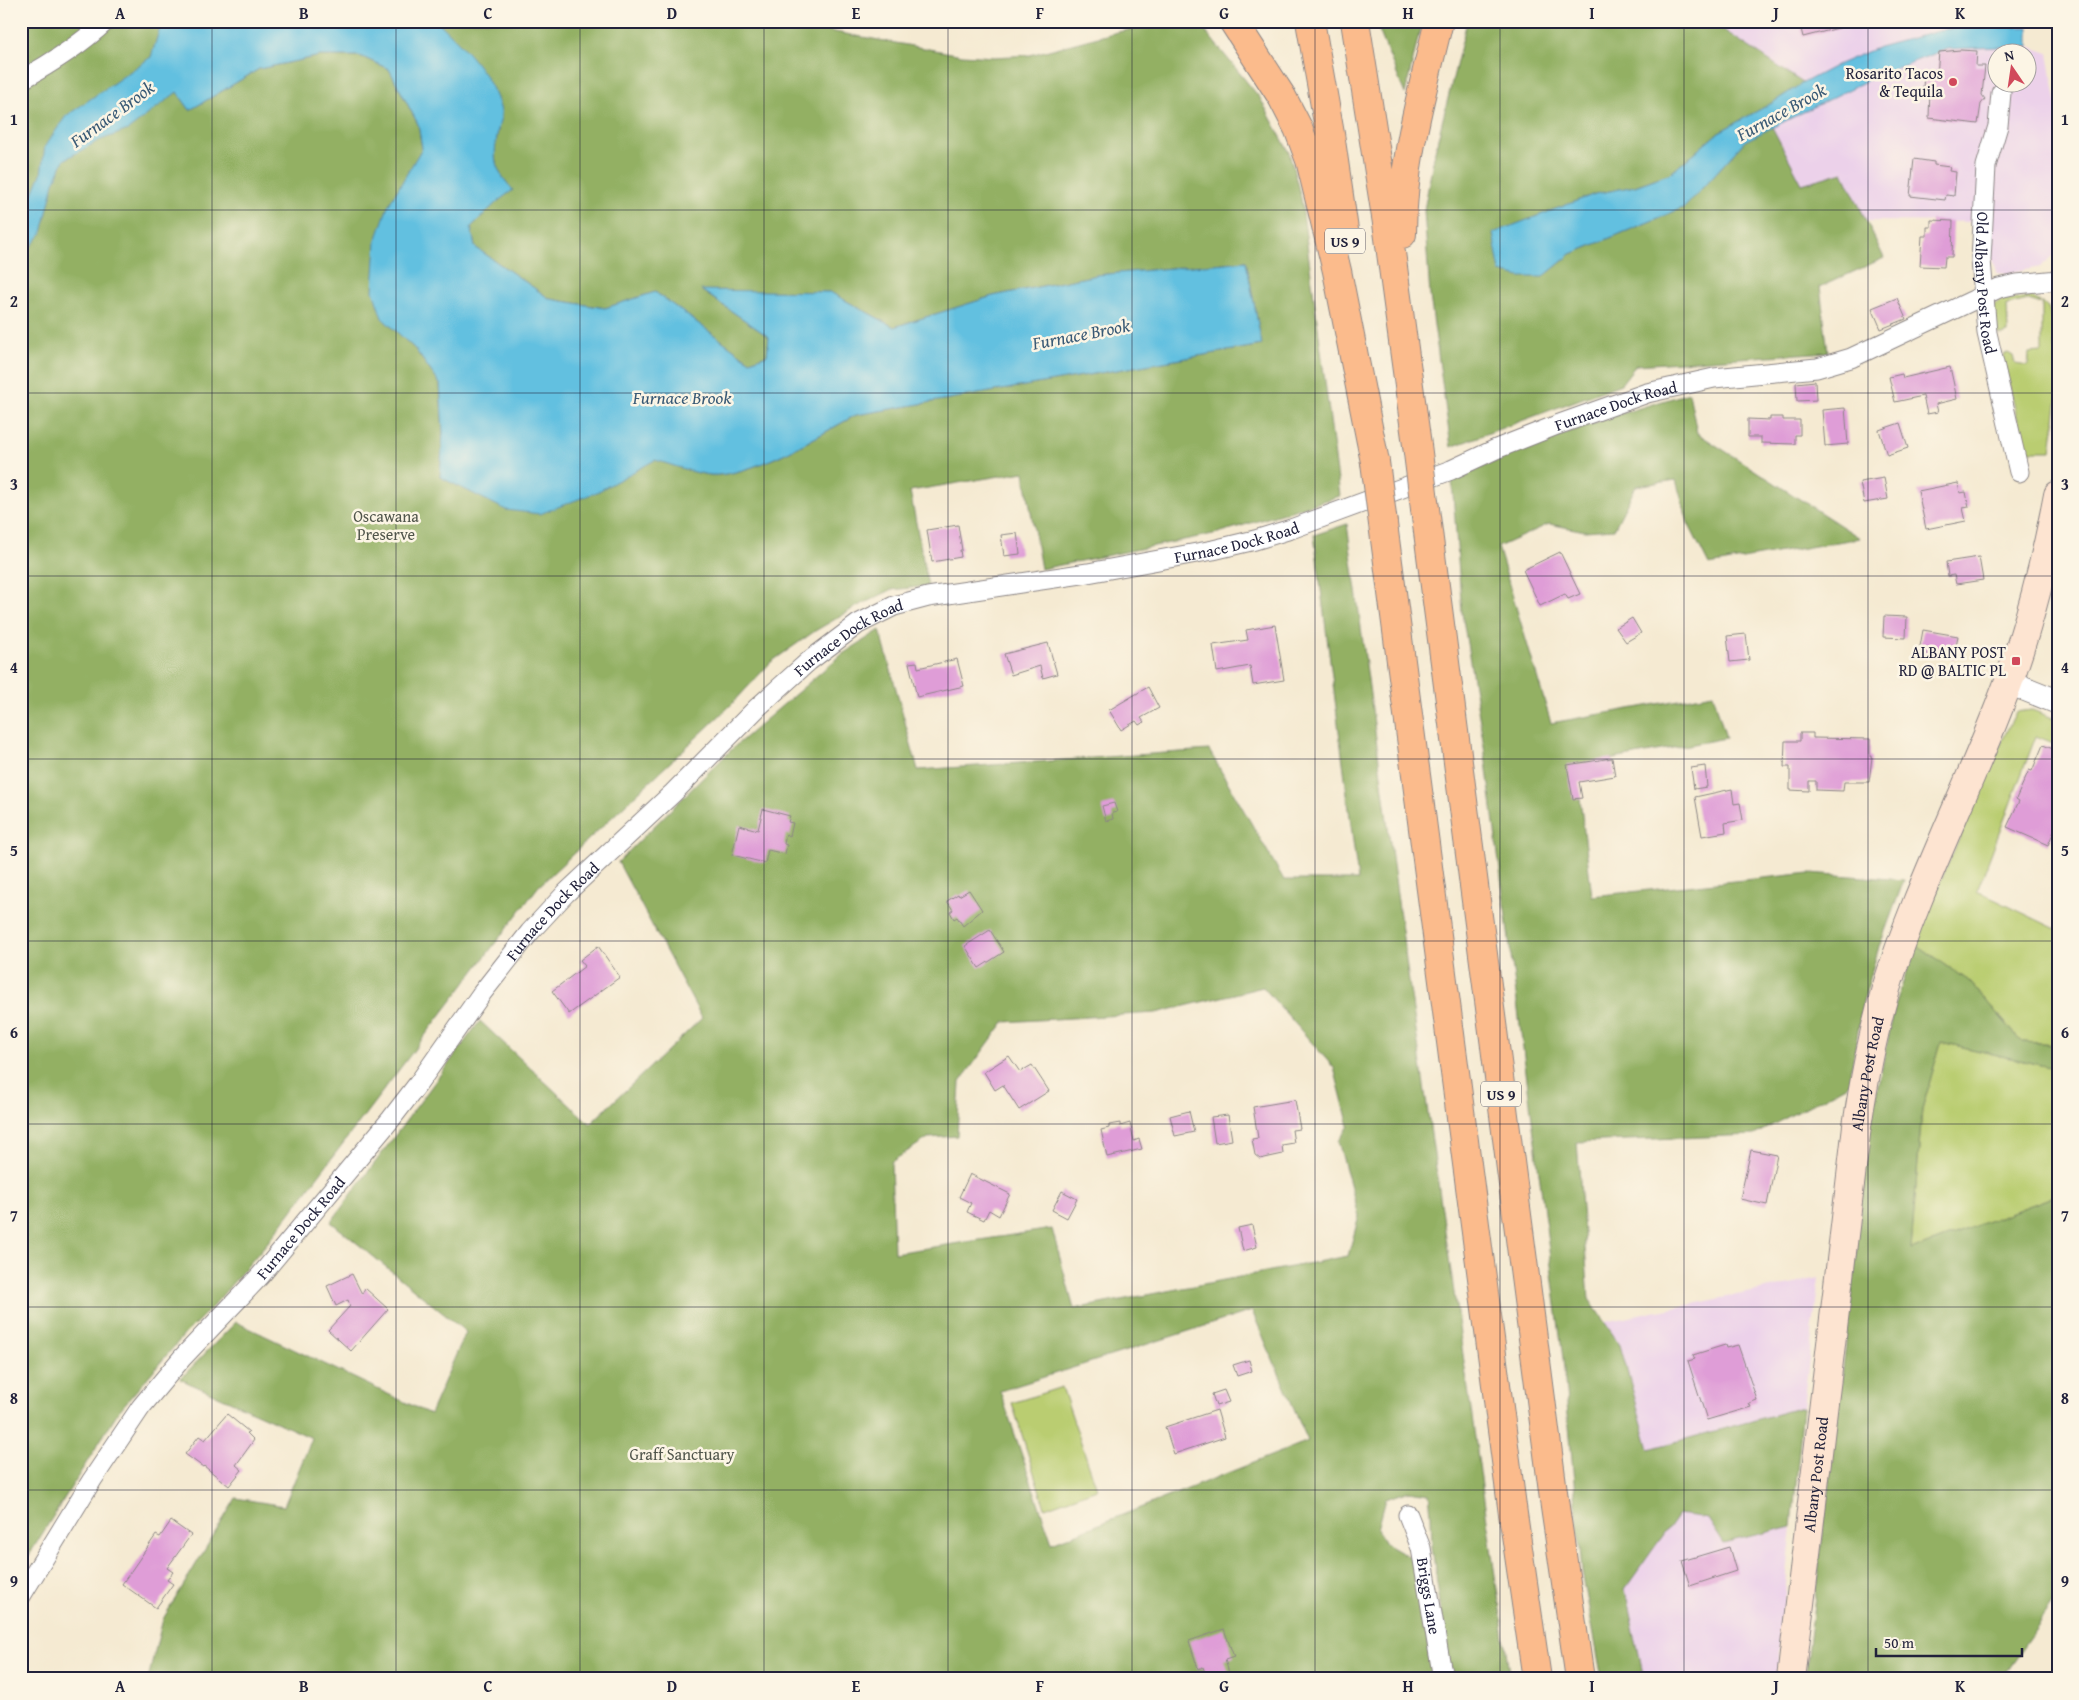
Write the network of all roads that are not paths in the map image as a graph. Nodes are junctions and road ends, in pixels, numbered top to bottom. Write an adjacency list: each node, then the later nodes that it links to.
1 (106, 21): 6 (street)
2 (1233, 21): 11 (highway)
3 (1310, 21): 11 (highway, US 9)
4 (1355, 21): 10 (highway, US 9)
5 (1439, 21): 10 (highway)
6 (21, 80)
7 (2001, 93): 9 (street, Old Albany Post Road)
8 (2058, 280): 9 (street, Furnace Dock Road)
9 (1983, 296): 12 (street, Old Albany Post Road); 17 (street, Furnace Dock Road)
10 (1417, 445): 20 (highway, US 9, bridge)
11 (1375, 462): 19 (highway, US 9, bridge)
12 (2019, 472)
13 (2058, 496): 14 (main road, Albany Post Road)
14 (2008, 682): 15 (street); 21 (main road, Albany Post Road)
15 (2058, 702)
16 (1408, 1515): 18 (street, Briggs Lane)
17 (21, 1596)
18 (1443, 1679)
19 (1537, 1679)
20 (1580, 1679)
21 (1791, 1679)

